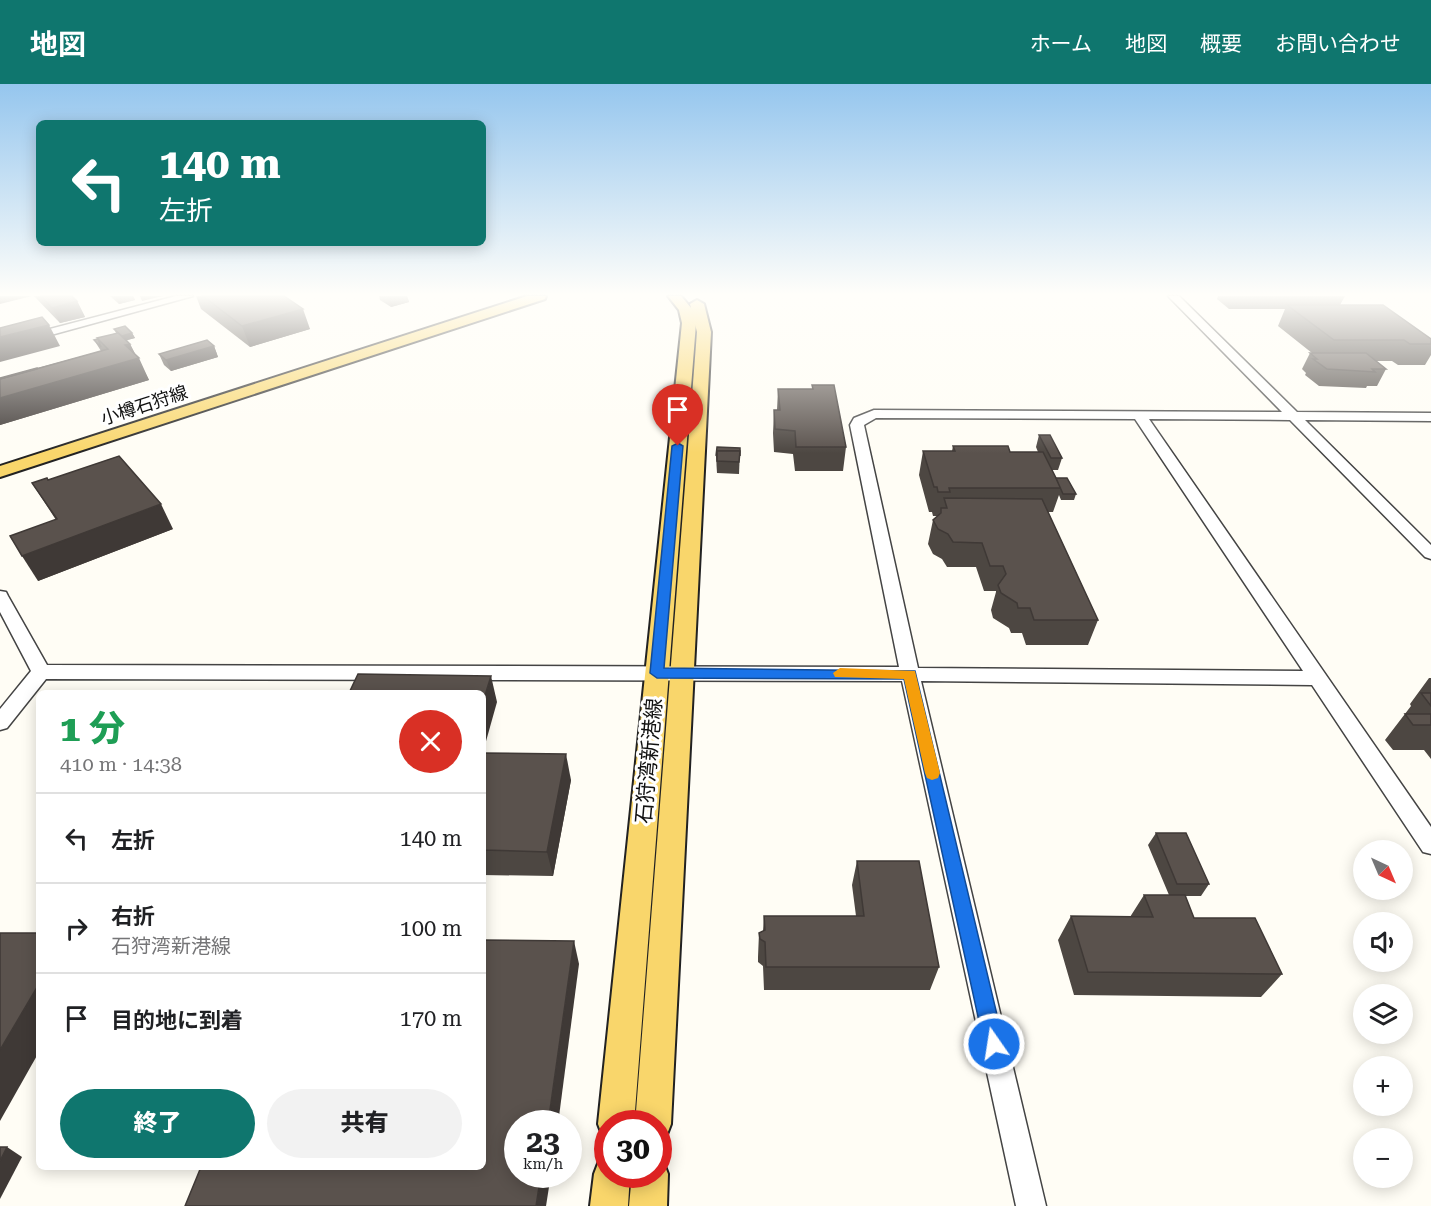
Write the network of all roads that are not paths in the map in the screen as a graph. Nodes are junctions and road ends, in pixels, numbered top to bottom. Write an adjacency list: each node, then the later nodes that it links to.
1 (341, 348): 9 (main road, 小樽石狩線)
2 (379, 348): 10 (main road, 小樽石狩線)
3 (687, 348): 15 (main road, 石狩湾新港線)
4 (703, 348): 14 (main road, 石狩湾新港線)
5 (1225, 348): 7 (street)
6 (1139, 415): 7 (street); 16 (street); 17 (street)
7 (1293, 416): 8 (street); 11 (street)
8 (1431, 417)
9 (0, 457)
10 (0, 472)
11 (1431, 554)
12 (0, 596): 13 (street)
13 (41, 672): 15 (street); 18 (street)
14 (682, 672): 15 (street); 16 (street); 21 (main road, 石狩湾新港線)
15 (657, 673): 20 (main road, 石狩湾新港線)
16 (910, 674): 17 (street); 26 (street)
17 (1316, 678): 19 (street)
18 (0, 723)
19 (1431, 845)
20 (617, 1110)
21 (654, 1110)
22 (611, 1188): 24 (main road)
23 (649, 1188): 25 (main road)
24 (609, 1206)
25 (648, 1206)
26 (1030, 1206)

